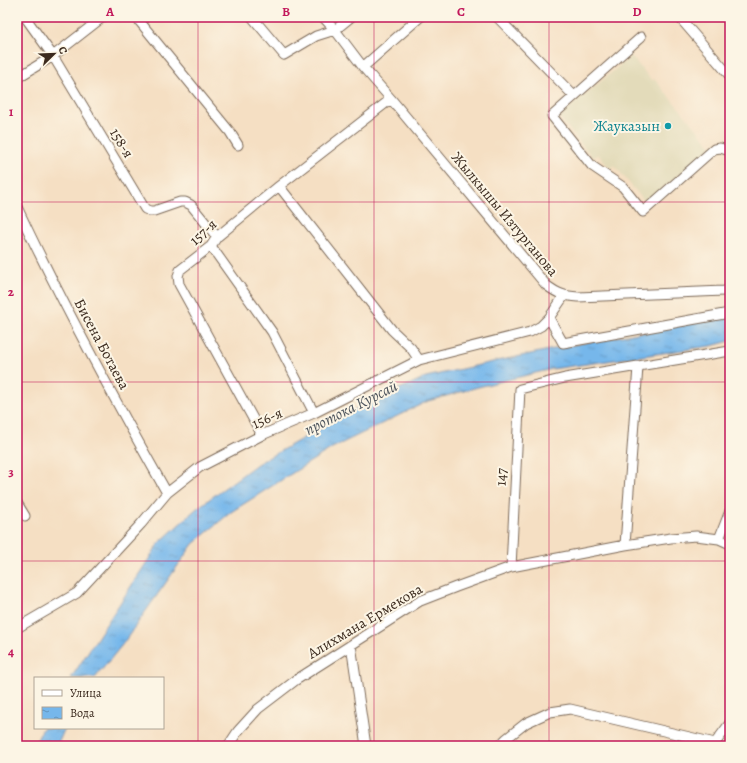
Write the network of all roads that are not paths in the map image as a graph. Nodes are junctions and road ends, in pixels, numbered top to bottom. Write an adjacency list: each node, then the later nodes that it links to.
1 (25, 17): 12 (street, 158-я)
2 (103, 17): 12 (street)
3 (136, 17): 18 (street)
4 (252, 17): 10 (street)
5 (323, 17): 10 (street, Жылкышы Изтурганова)
6 (351, 17): 10 (street)
7 (420, 17): 13 (street)
8 (497, 17): 16 (street)
9 (679, 17): 14 (street)
10 (335, 30): 13 (street, Жылкышы Изтурганова)
11 (641, 37): 16 (street)
12 (53, 56): 15 (street); 22 (street, 158-я)
13 (363, 67): 17 (street, Жылкышы Изтурганова)
14 (730, 76)
15 (17, 78)
16 (574, 96): 19 (street)
17 (391, 99): 20 (street, 157-я); 25 (street, Жылкышы Изтурганова)
18 (238, 146)
19 (730, 152)
20 (278, 186): 22 (street, 157-я); 29 (street)
21 (17, 207): 33 (street, Бисена Ботаева)
22 (217, 237): 23 (street, 157-я)
23 (211, 246): 31 (street); 32 (street, 157-я)
24 (730, 290): 25 (street, Жылкышы Изтурганова)
25 (564, 296): 27 (street, 156-я)
26 (730, 312): 27 (street)
27 (549, 318): 29 (street, 156-я)
28 (730, 351): 30 (street)
29 (419, 360): 31 (street, 156-я)
30 (638, 367): 39 (street); 40 (street, 147)
31 (314, 413): 32 (street, 156-я)
32 (262, 434): 33 (street, 156-я)
33 (167, 493): 41 (street, 156-я)
34 (17, 503): 36 (street)
35 (730, 511): 37 (street)
36 (24, 516)
37 (719, 539): 38 (street, Алихмана Ермекова); 39 (street, Алихмана Ермекова)
38 (730, 544)
39 (625, 545): 40 (street, Алихмана Ермекова)
40 (511, 567): 42 (street, Алихмана Ермекова)
41 (17, 628)
42 (351, 645): 45 (street, Алихмана Ермекова); 46 (street)
43 (730, 723): 44 (street)
44 (714, 744): 47 (street)
45 (228, 746)
46 (366, 746)
47 (499, 746)

